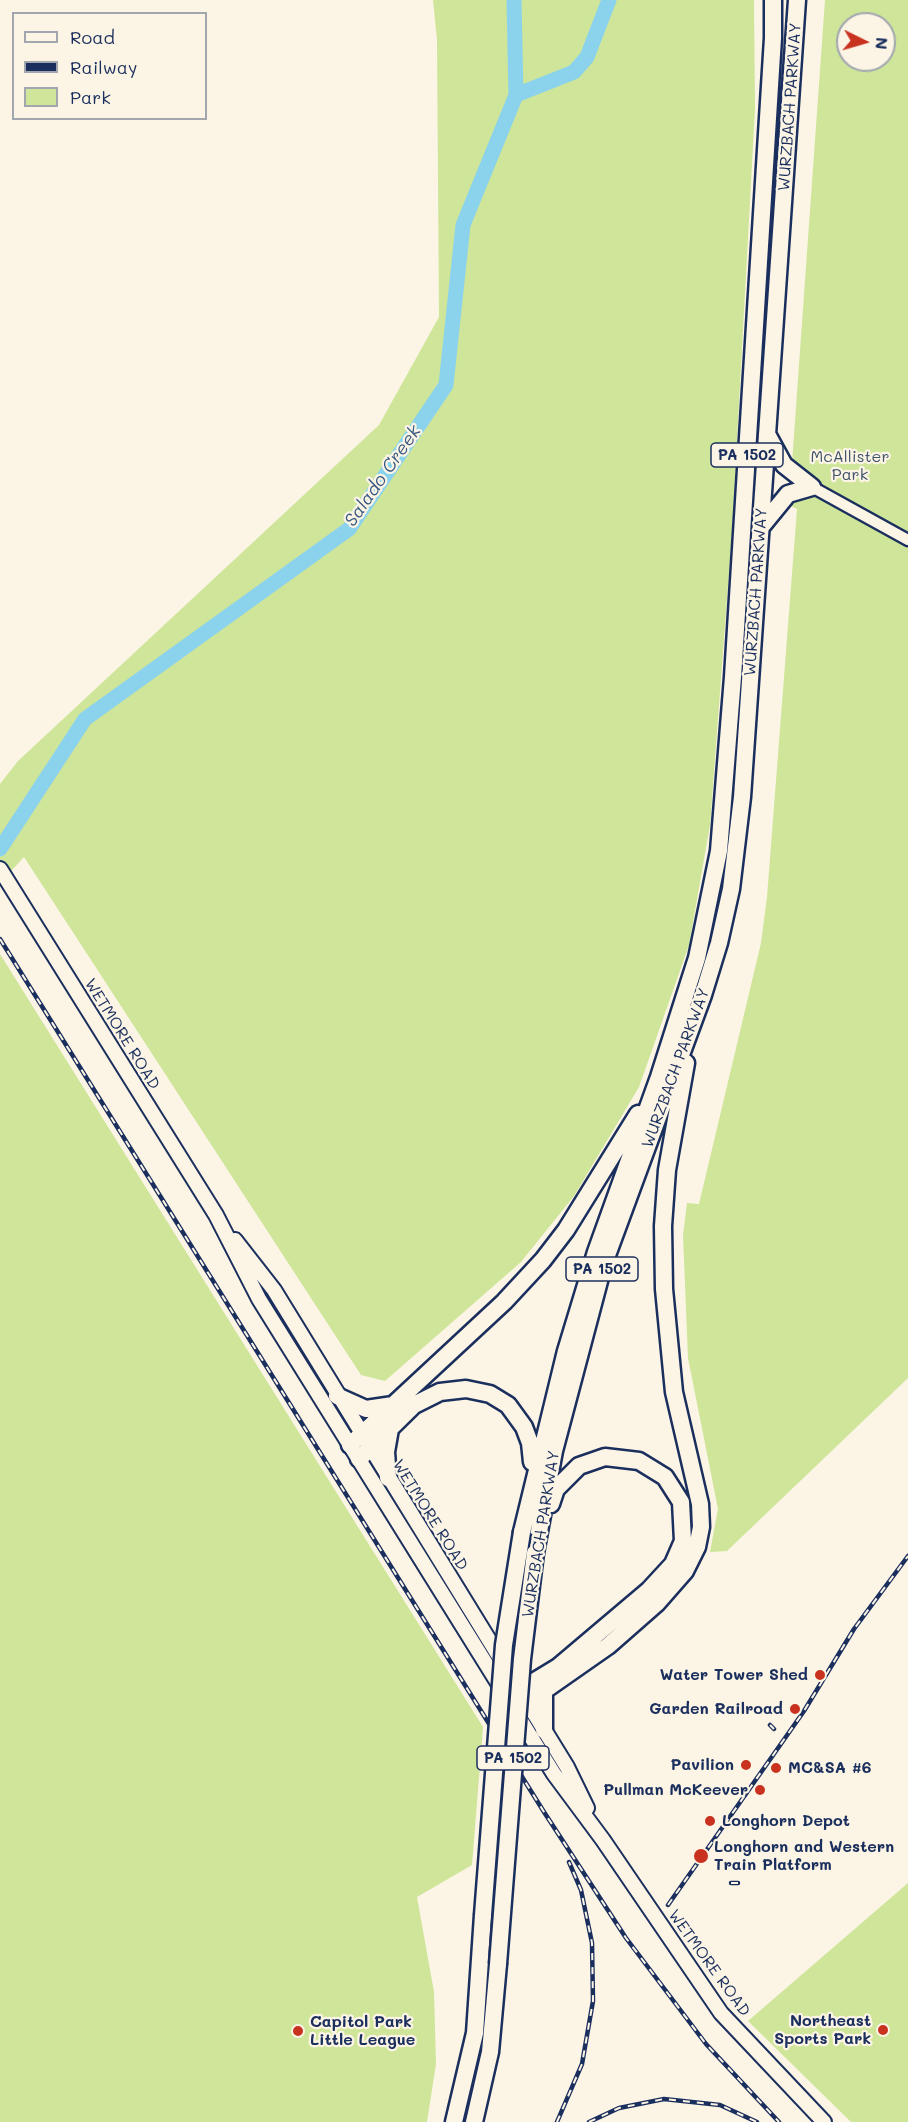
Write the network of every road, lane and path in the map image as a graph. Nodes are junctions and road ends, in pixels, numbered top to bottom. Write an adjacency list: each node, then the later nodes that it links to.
1 (773, 0): 9 (highway, WURZBACH PARKWAY / PA 1502)
2 (796, 0): 3 (highway, WURZBACH PARKWAY / PA 1502)
3 (766, 432): 4 (highway); 5 (highway, WURZBACH PARKWAY / PA 1502)
4 (812, 487): 5 (highway); 6 (street)
5 (760, 530): 8 (highway, WURZBACH PARKWAY / PA 1502)
6 (908, 540)
7 (0, 869): 10 (main road, WETMORE ROAD)
8 (703, 995): 17 (highway, WURZBACH PARKWAY / PA 1502); 20 (highway)
9 (659, 1077): 12 (highway); 15 (highway, WURZBACH PARKWAY / PA 1502)
10 (216, 1215): 11 (main road, WETMORE ROAD); 14 (main road, WETMORE ROAD)
11 (337, 1396): 12 (highway); 14 (main road, WETMORE ROAD)
12 (394, 1405): 14 (highway)
13 (390, 1428): 14 (highway); 15 (highway); 16 (highway)
14 (360, 1447): 16 (main road, WETMORE ROAD); 21 (main road, WETMORE ROAD)
15 (534, 1475): 24 (highway, WURZBACH PARKWAY / PA 1502, bridge)
16 (388, 1478): 18 (main road, WETMORE ROAD)
17 (535, 1553): 19 (highway); 25 (highway, WURZBACH PARKWAY / PA 1502, bridge)
18 (501, 1662): 19 (highway); 21 (main road, WETMORE ROAD)
19 (552, 1671): 21 (highway)
20 (544, 1693): 21 (highway); 22 (highway)
21 (517, 1701): 22 (main road, WETMORE ROAD); 23 (main road, WETMORE ROAD)
22 (544, 1730): 23 (main road, WETMORE ROAD)
23 (603, 1840): 26 (main road, WETMORE ROAD)
24 (454, 2122)
25 (474, 2122)
26 (824, 2122)

